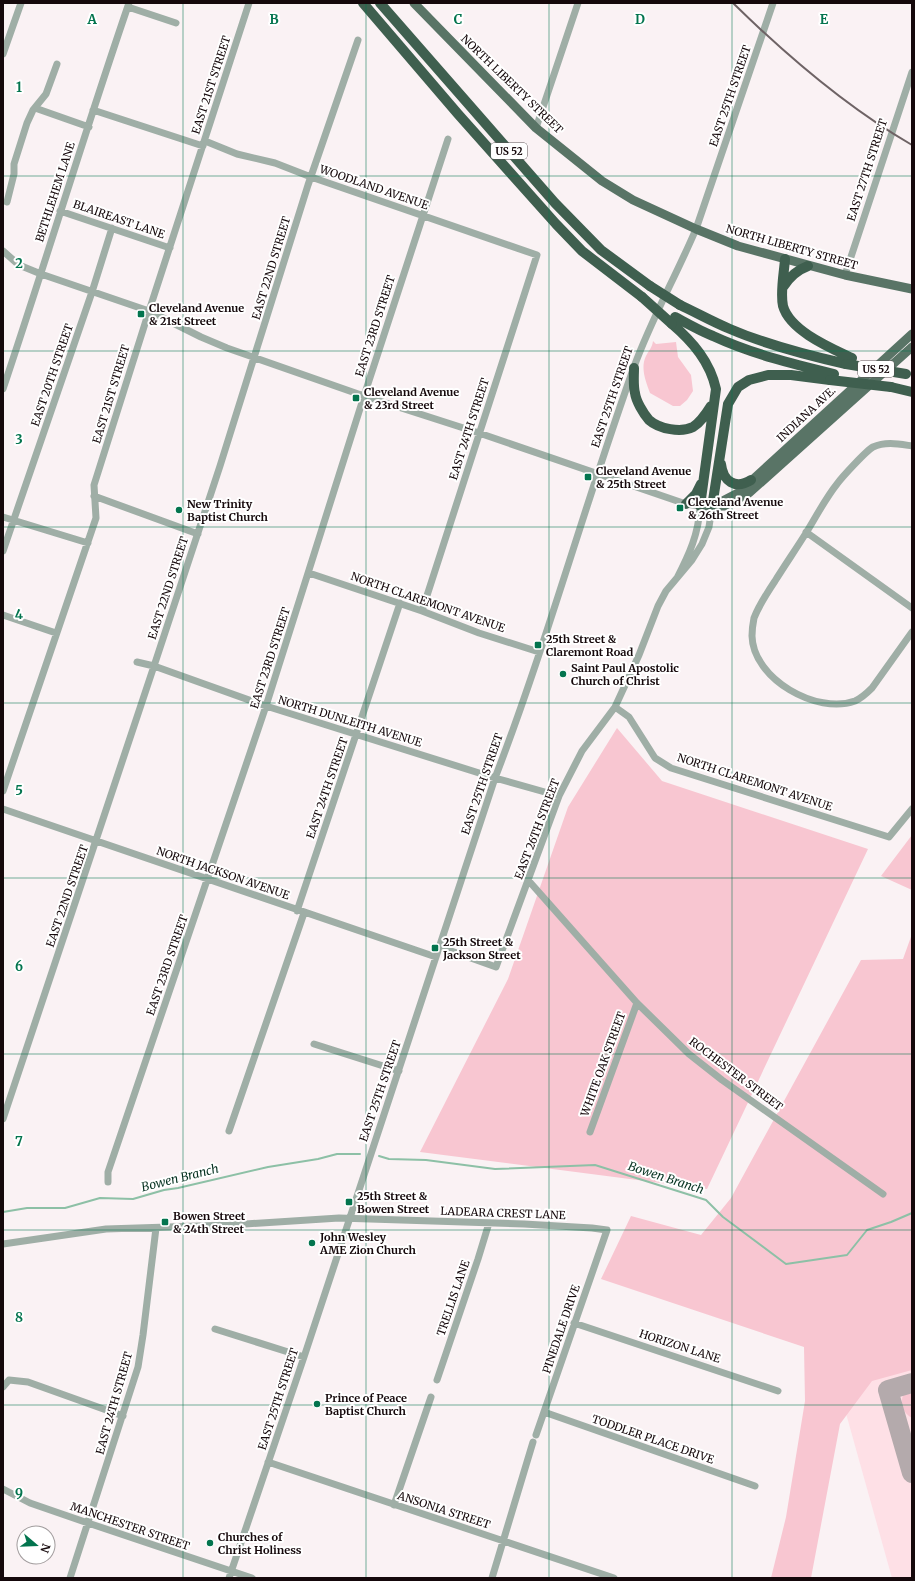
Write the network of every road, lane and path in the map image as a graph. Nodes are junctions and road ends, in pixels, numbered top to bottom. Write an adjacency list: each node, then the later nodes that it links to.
1 (21, 3): 15 (street)
2 (249, 3): 23 (street, EAST 21ST STREET)
3 (356, 3): 13 (highway)
4 (363, 3): 13 (highway, US 52)
5 (380, 3): 46 (highway, US 52, bridge)
6 (414, 3): 11 (main road, NORTH LIBERTY STREET)
7 (425, 3): 11 (street)
8 (578, 3): 21 (street)
9 (773, 3): 29 (street, EAST 25TH STREET)
10 (129, 5): 12 (street); 19 (street, BETHLEHEM LANE)
11 (422, 12): 21 (main road, NORTH LIBERTY STREET)
12 (176, 24)
13 (386, 30): 42 (highway, US 52, bridge)
14 (358, 40): 24 (street, EAST 22ND STREET)
15 (3, 54)
16 (57, 64): 18 (street)
17 (912, 72): 36 (street, EAST 27TH STREET)
18 (35, 108): 20 (street); 25 (street)
19 (93, 110): 20 (street, BETHLEHEM LANE); 23 (street, WOODLAND AVENUE)
20 (89, 127): 26 (street, BETHLEHEM LANE)
21 (536, 128): 29 (main road, NORTH LIBERTY STREET)
22 (448, 139): 27 (street, EAST 23RD STREET)
23 (204, 144): 24 (street, WOODLAND AVENUE); 30 (street, EAST 21ST STREET)
24 (311, 177): 27 (street, WOODLAND AVENUE); 45 (street, EAST 22ND STREET)
25 (7, 202)
26 (60, 210): 28 (street, BLAIREAST LANE); 35 (street, BETHLEHEM LANE)
27 (423, 216): 32 (street, WOODLAND AVENUE); 52 (street, EAST 23RD STREET)
28 (112, 228): 30 (street, BLAIREAST LANE); 39 (street, EAST 20TH STREET)
29 (696, 229): 33 (main road, NORTH LIBERTY STREET); 47 (street, EAST 25TH STREET)
30 (170, 248): 41 (street, EAST 21ST STREET)
31 (3, 251): 35 (street)
32 (537, 255): 54 (street, EAST 24TH STREET)
33 (785, 259): 34 (main road, NORTH LIBERTY STREET); 38 (highway)
34 (808, 266): 36 (main road, NORTH LIBERTY STREET); 38 (highway)
35 (41, 274): 39 (street); 50 (street, BETHLEHEM LANE)
36 (845, 275): 37 (main road, NORTH LIBERTY STREET)
37 (908, 288): 40 (main road, NORTH LIBERTY STREET)
38 (782, 289): 46 (highway)
39 (92, 292): 41 (street); 65 (street, EAST 20TH STREET)
40 (912, 292)
41 (149, 311): 45 (street); 60 (street, EAST 21ST STREET)
42 (673, 321): 49 (highway); 53 (highway)
43 (912, 334): 59 (main road, INDIANA AVE.)
44 (912, 347): 63 (main road, INDIANA AVE.)
45 (254, 358): 52 (street); 67 (street, EAST 22ND STREET)
46 (849, 361): 48 (highway, bridge)
47 (634, 368): 53 (highway); 57 (street, EAST 25TH STREET)
48 (909, 374)
49 (832, 377): 51 (highway, US 52, bridge); 56 (highway)
50 (3, 389)
51 (912, 392)
52 (364, 396): 54 (street); 70 (street, EAST 23RD STREET)
53 (714, 401): 58 (highway)
54 (479, 433): 57 (street); 74 (street, EAST 24TH STREET)
55 (912, 446): 66 (street)
56 (720, 461): 59 (highway); 63 (highway)
57 (597, 473): 61 (street); 78 (street, EAST 25TH STREET)
58 (705, 473): 61 (highway); 62 (highway)
59 (751, 480): 63 (main road, INDIANA AVE.)
60 (94, 496): 67 (street); 68 (street, EAST 21ST STREET)
61 (686, 504): 62 (street)
62 (700, 506): 63 (main road, INDIANA AVE.); 71 (street)
63 (712, 507): 71 (street)
64 (3, 517): 65 (street)
65 (14, 521): 68 (street); 69 (street, EAST 20TH STREET)
66 (806, 532): 73 (street); 76 (street)
67 (198, 534): 80 (street, EAST 22ND STREET)
68 (88, 543): 77 (street, EAST 21ST STREET)
69 (3, 551)
70 (309, 573): 72 (street, NORTH CLAREMONT AVENUE); 81 (street, EAST 23RD STREET)
71 (677, 578): 82 (street, EAST 26TH STREET)
72 (400, 603): 74 (street, NORTH CLAREMONT AVENUE); 83 (street, EAST 24TH STREET)
73 (912, 608)
74 (422, 611): 78 (street, NORTH CLAREMONT AVENUE)
75 (3, 615): 77 (street)
76 (912, 632)
77 (56, 633): 85 (street, EAST 21ST STREET)
78 (539, 652): 84 (street, EAST 25TH STREET)
79 (137, 662): 80 (street, NORTH DUNLEITH AVENUE)
80 (154, 666): 81 (street, NORTH DUNLEITH AVENUE); 89 (street, EAST 22ND STREET)
81 (266, 706): 83 (street, NORTH DUNLEITH AVENUE); 90 (street, EAST 23RD STREET)
82 (615, 706): 86 (street, EAST 26TH STREET); 88 (street, NORTH CLAREMONT AVENUE)
83 (357, 734): 84 (street, NORTH DUNLEITH AVENUE); 92 (street, EAST 24TH STREET)
84 (495, 778): 86 (street, NORTH DUNLEITH AVENUE); 93 (street, EAST 25TH STREET)
85 (3, 791)
86 (559, 796): 91 (street, EAST 26TH STREET)
87 (3, 809): 89 (street, NORTH JACKSON AVENUE)
88 (912, 809)
89 (97, 841): 90 (street, NORTH JACKSON AVENUE); 98 (street, EAST 22ND STREET)
90 (207, 879): 92 (street, NORTH JACKSON AVENUE); 101 (street, EAST 23RD STREET)
91 (528, 880): 93 (street, EAST 26TH STREET); 95 (street, ROCHESTER STREET)
92 (301, 912): 94 (street, NORTH JACKSON AVENUE); 99 (street, EAST 24TH STREET)
93 (440, 947): 94 (street, EAST 25TH STREET)
94 (436, 957): 97 (street, EAST 25TH STREET)
95 (637, 1003): 100 (street, WHITE OAK STREET); 102 (street, ROCHESTER STREET)
96 (314, 1044): 97 (street)
97 (399, 1071): 103 (street, EAST 25TH STREET)
98 (3, 1119)
99 (229, 1132)
100 (590, 1132)
101 (108, 1182)
102 (883, 1194)
103 (349, 1219): 104 (street, LADEARA CREST LANE); 105 (street, LADEARA CREST LANE); 110 (street, EAST 25TH STREET)
104 (489, 1223): 106 (street, LADEARA CREST LANE); 111 (street, TRELLIS LANE)
105 (156, 1228): 107 (street, LADEARA CREST LANE); 116 (street, EAST 24TH STREET)
106 (607, 1230): 108 (street, PINEDALE DRIVE)
107 (3, 1244)
108 (574, 1323): 113 (street, HORIZON LANE); 115 (street, PINEDALE DRIVE)
109 (215, 1329): 110 (street)
110 (304, 1356): 119 (street, EAST 25TH STREET)
111 (437, 1380)
112 (3, 1387): 116 (street)
113 (778, 1391)
114 (431, 1397): 122 (street)
115 (544, 1412): 117 (street, PINEDALE DRIVE); 120 (street, TODDLER PLACE DRIVE)
116 (123, 1416): 123 (street, EAST 24TH STREET)
117 (536, 1435)
118 (533, 1442): 124 (street)
119 (268, 1462): 122 (street, ANSONIA STREET); 125 (street, EAST 25TH STREET)
120 (755, 1486)
121 (3, 1489): 123 (street, MANCHESTER STREET)
122 (394, 1505): 124 (street, ANSONIA STREET)
123 (88, 1523): 125 (street, MANCHESTER STREET); 126 (street, EAST 24TH STREET)
124 (504, 1541): 128 (street); 129 (street, ANSONIA STREET)
125 (230, 1574): 127 (street, MANCHESTER STREET)
126 (70, 1578)
127 (252, 1578)
128 (492, 1578)
129 (614, 1578)

